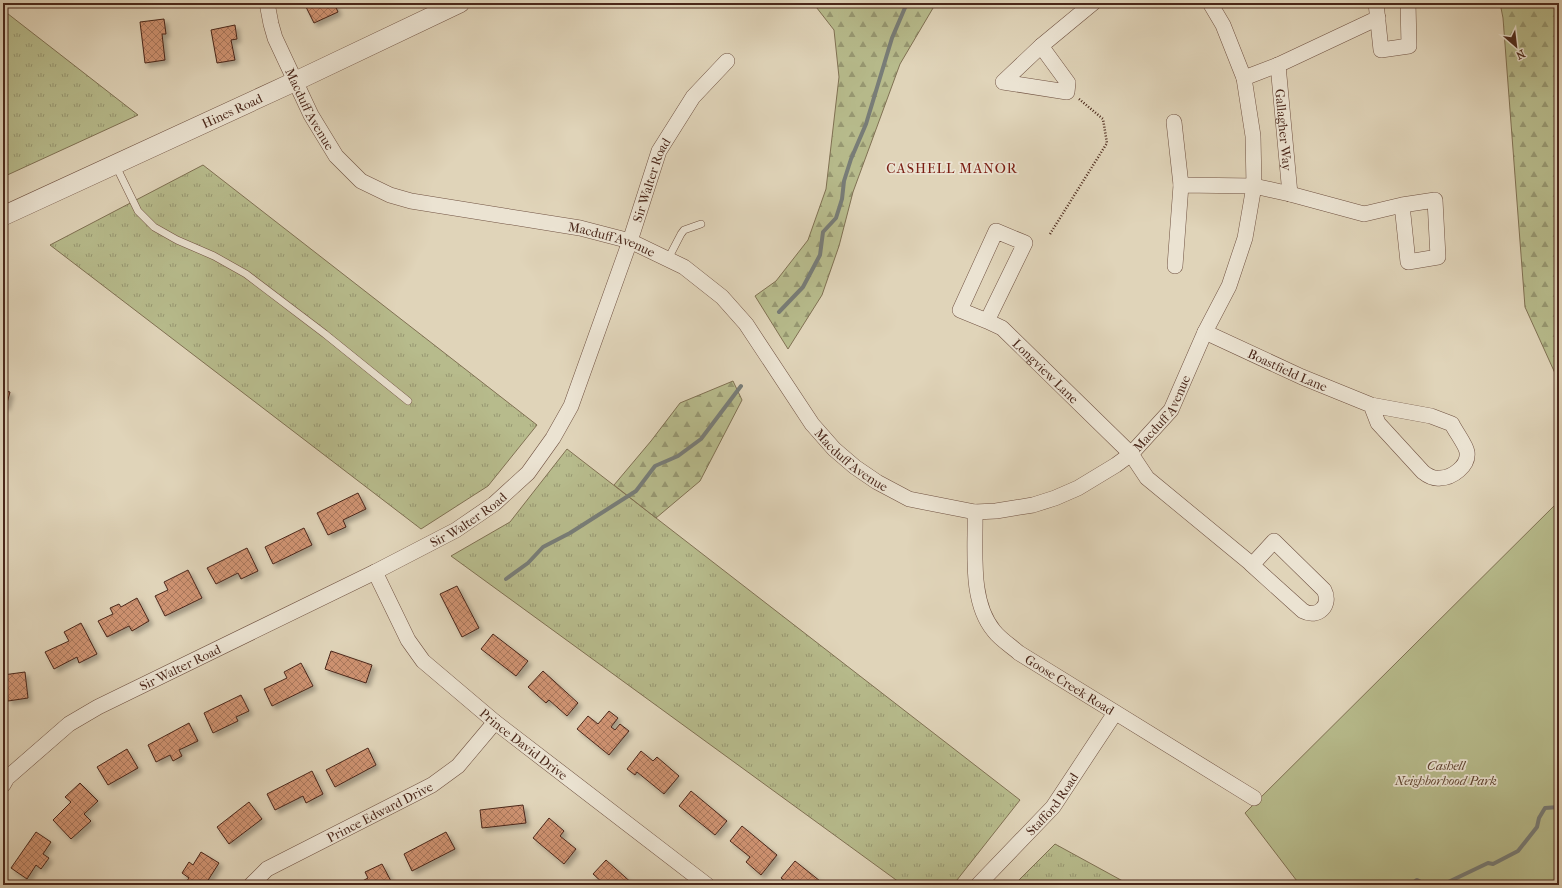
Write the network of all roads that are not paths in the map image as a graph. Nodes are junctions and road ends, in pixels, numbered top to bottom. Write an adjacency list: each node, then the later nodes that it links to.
1 (267, 3): 11 (street, Macduff Avenue)
2 (460, 3): 11 (street, Hines Road)
3 (1093, 3): 7 (street)
4 (1210, 3): 10 (street, Macduff Avenue)
5 (1408, 3): 6 (street)
6 (1377, 10): 9 (street)
7 (1041, 46)
8 (727, 62): 20 (street, Sir Walter Road)
9 (1278, 65): 10 (street); 16 (street, Gallagher Way)
10 (1244, 78): 15 (street, Macduff Avenue)
11 (296, 81): 13 (street, Hines Road); 20 (street, Macduff Avenue)
12 (1174, 122): 14 (street)
13 (115, 164): 18 (street, Hines Road); 25 (lane)
14 (1181, 185): 15 (street); 22 (street)
15 (1254, 186): 16 (street); 24 (street, Macduff Avenue)
16 (1290, 194): 17 (street)
17 (1402, 205)
18 (3, 216)
19 (701, 224): 21 (lane)
20 (630, 241): 21 (street, Macduff Avenue); 30 (street, Sir Walter Road)
21 (668, 259): 28 (street, Macduff Avenue)
22 (1175, 266)
23 (987, 321): 23 (street, Longview Lane); 27 (street, Longview Lane)
24 (1205, 332): 26 (street, Boastfield Lane); 27 (street, Macduff Avenue)
25 (408, 401)
26 (1371, 405): 26 (street, Boastfield Lane)
27 (1131, 454): 28 (street, Macduff Avenue); 29 (street, Longview Lane)
28 (975, 512): 31 (street, Goose Creek Road)
29 (1252, 565): 29 (street, Longview Lane)
30 (376, 572): 32 (street, Prince David Drive); 33 (street, Sir Walter Road)
31 (1115, 713): 34 (street, Goose Creek Road); 37 (street, Stafford Road)
32 (495, 722): 35 (street, Prince Edward Drive); 36 (street, Prince David Drive)
33 (4, 779)
34 (1254, 798)
35 (251, 885)
36 (707, 885)
37 (978, 885)

